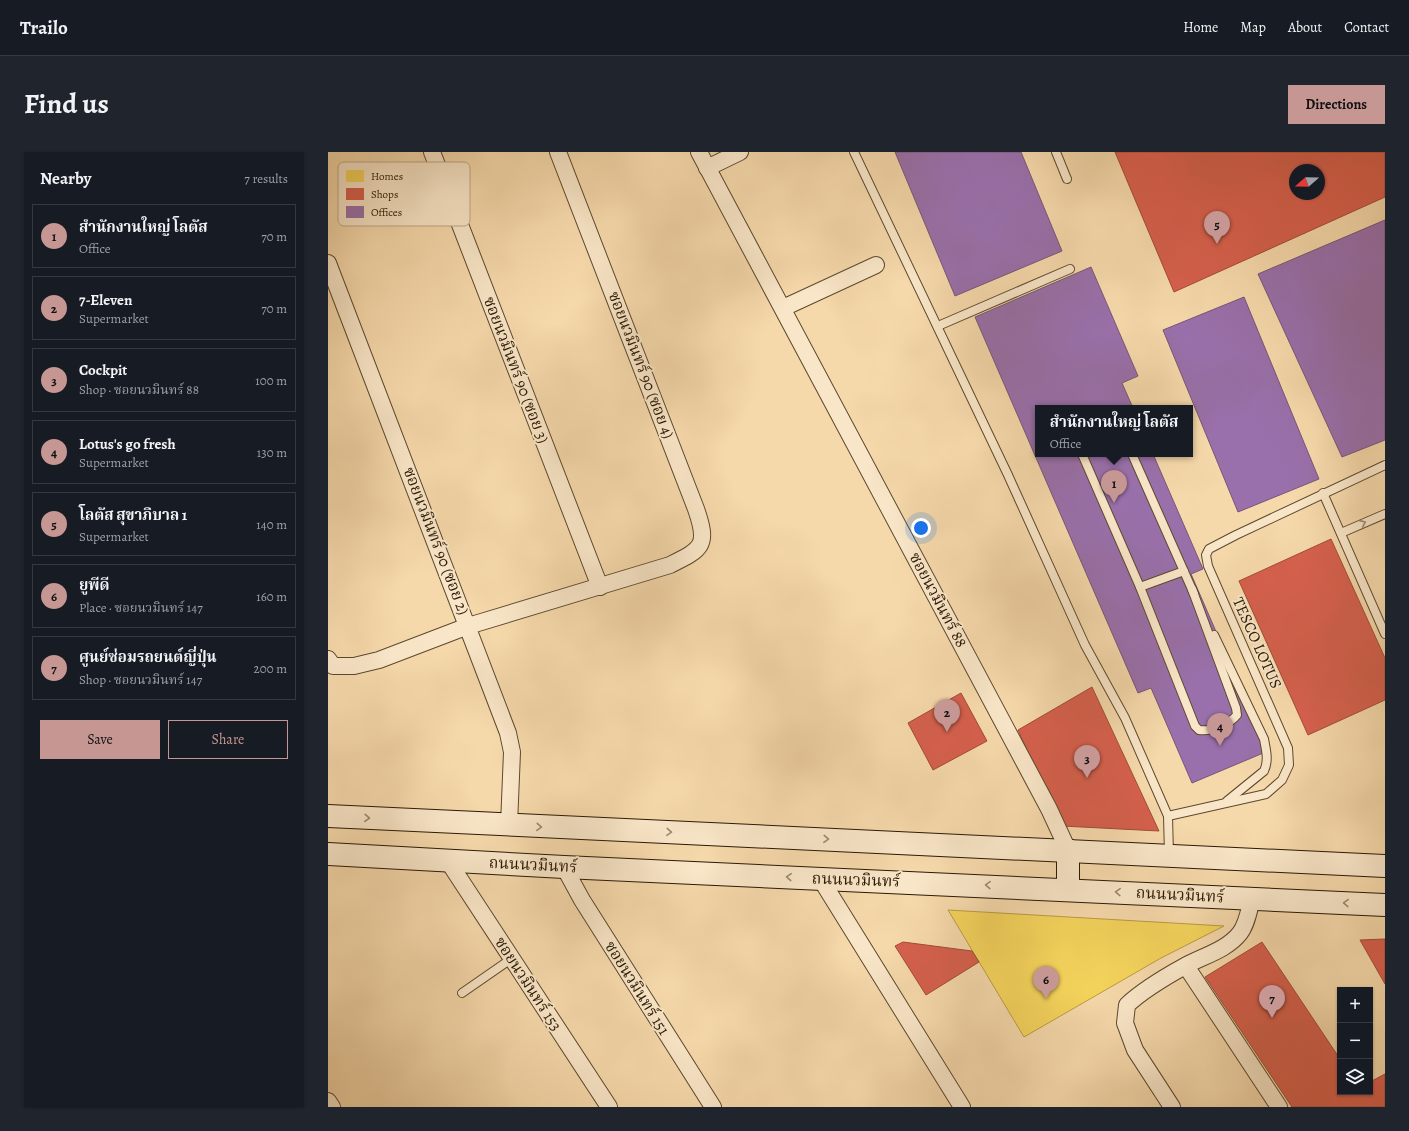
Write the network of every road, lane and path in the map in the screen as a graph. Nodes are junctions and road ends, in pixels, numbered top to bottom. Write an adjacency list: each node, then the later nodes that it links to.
1 (432, 152): 7 (street, ซอยนวมินทร์ 90 (ซอย 3))
2 (558, 152): 23 (street, ซอยนวมินทร์ 90 (ซอย 4))
3 (699, 152): 8 (street, ซอยนวมินทร์ 88)
4 (740, 152): 8 (street)
5 (854, 152): 15 (lane)
6 (1056, 152): 9 (lane)
7 (436, 162)
8 (707, 168): 14 (street, ซอยนวมินทร์ 88)
9 (1067, 179)
10 (461, 226): 23 (street, ซอยนวมินทร์ 90 (ซอย 3))
11 (328, 263): 26 (street, ซอยนวมินทร์ 90 (ซอย 2))
12 (876, 265): 14 (street)
13 (1070, 269): 15 (lane)
14 (783, 308): 33 (street, ซอยนวมินทร์ 88)
15 (938, 326): 31 (lane)
16 (1083, 457): 24 (lane)
17 (1133, 457): 22 (lane)
18 (1385, 465): 19 (lane, TESCO LOTUS)
19 (1324, 493): 21 (lane); 29 (lane, TESCO LOTUS)
20 (1385, 514): 21 (lane, one-way to 20)
21 (1341, 533): 27 (lane)
22 (1184, 571): 24 (lane); 25 (lane)
23 (600, 587): 26 (street, ซอยนวมินทร์ 90 (ซอย 4))
24 (1140, 587): 25 (lane)
25 (1192, 589): 29 (lane)
26 (468, 626): 28 (street, ซอยนวมินทร์ 90 (ซอย 4)); 32 (street, ซอยนวมินทร์ 90 (ซอย 2))
27 (1385, 633)
28 (328, 658)
29 (1225, 803): 31 (lane, TESCO LOTUS)
30 (328, 816): 32 (main road, one-way to 32)
31 (1168, 816): 35 (lane)
32 (509, 825): 33 (main road, one-way to 33)
33 (1068, 850): 35 (main road); 40 (main road)
34 (328, 854): 36 (main road, ถนนนวมินทร์)
35 (1169, 856): 37 (main road)
36 (448, 861): 38 (main road, ถนนนวมินทร์); 43 (street, ซอยนวมินทร์ 153)
37 (1385, 866)
38 (564, 867): 39 (main road, ถนนนวมินทร์, one-way to 38); 49 (street, ซอยนวมินทร์ 151)
39 (820, 878): 40 (main road, ถนนนวมินทร์, one-way to 39); 50 (street)
40 (1068, 889): 41 (main road, ถนนนวมินทร์, one-way to 40)
41 (1252, 899): 42 (main road, ถนนนวมินทร์, one-way to 41); 44 (street)
42 (1385, 904)
43 (511, 959): 45 (lane); 48 (street, ซอยนวมินทร์ 153)
44 (1186, 966): 51 (street); 52 (street)
45 (462, 993)
46 (328, 1101): 47 (street)
47 (332, 1107)
48 (609, 1107)
49 (712, 1107)
50 (962, 1107)
51 (1172, 1107)
52 (1279, 1107)

